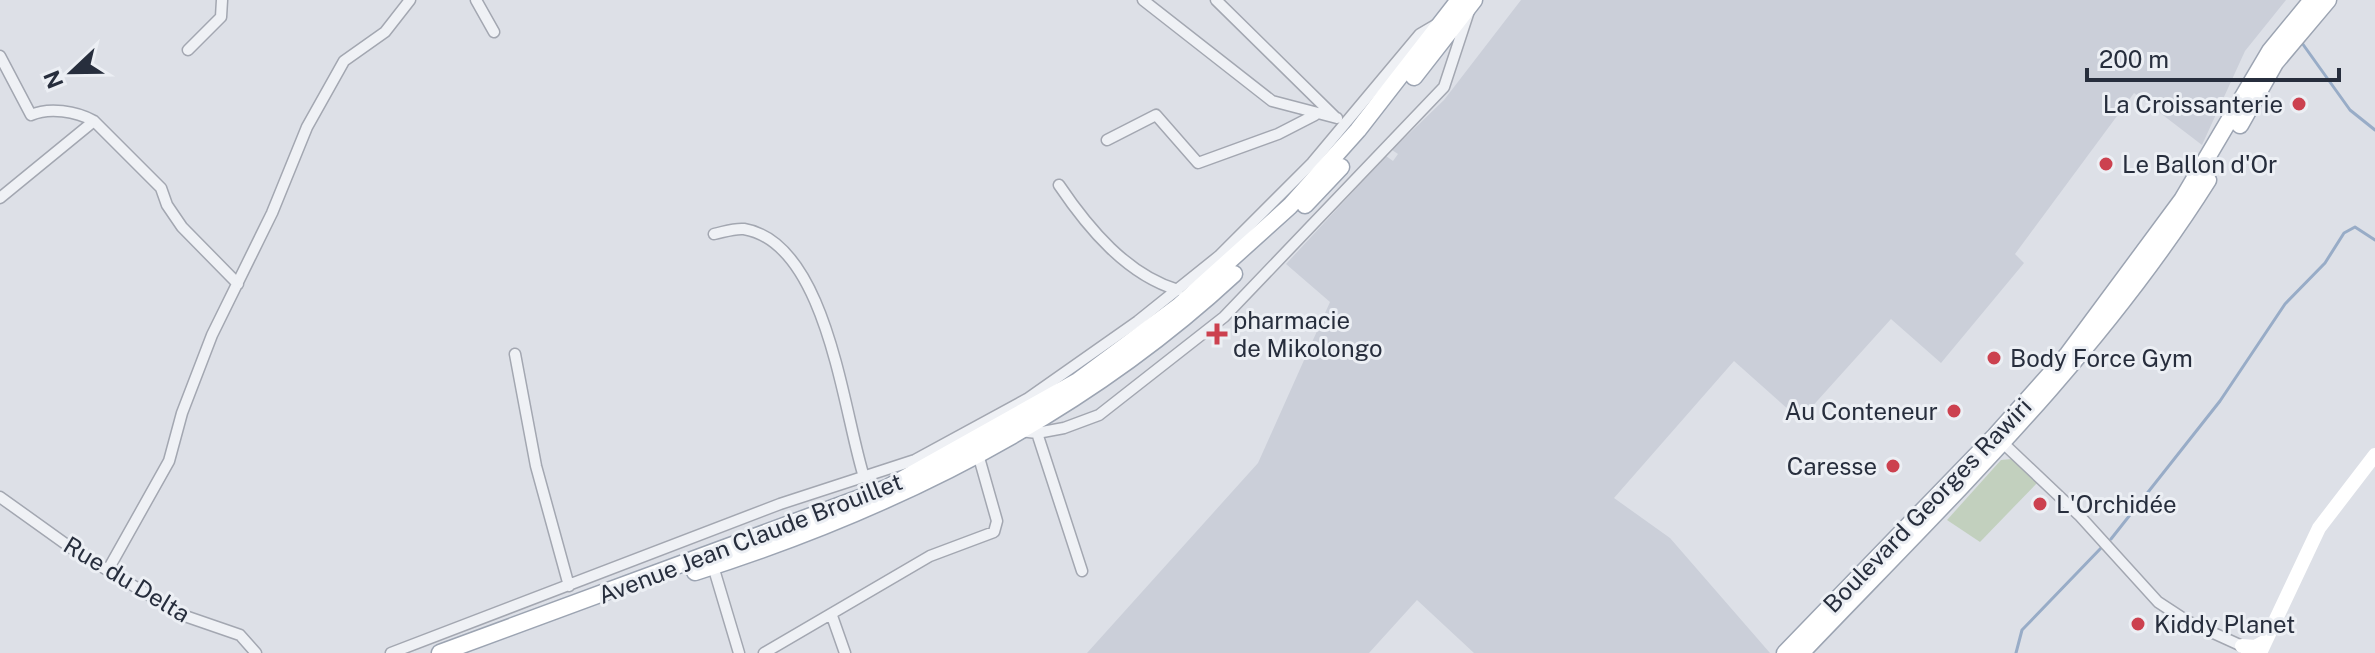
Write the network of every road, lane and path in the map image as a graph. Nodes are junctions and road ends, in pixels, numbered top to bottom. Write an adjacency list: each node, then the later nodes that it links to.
1 (222, 0): 11 (street)
2 (410, 0): 20 (street)
3 (476, 0): 10 (street)
4 (1143, 0): 13 (street)
5 (1216, 0): 15 (street)
6 (2312, 0): 44 (main road, Boulevard Georges Rawiri)
7 (2328, 0): 25 (main road, Boulevard Georges Rawiri)
8 (1468, 2): 9 (main road, Avenue Jean Claude Brouillet); 23 (main road, Avenue Jean Claude Brouillet); 24 (street)
9 (1444, 20): 15 (street); 39 (main road, Avenue Jean Claude Brouillet)
10 (494, 32)
11 (188, 50)
12 (0, 56): 14 (street)
13 (1315, 115): 15 (street); 16 (street)
14 (94, 121): 18 (street); 20 (street)
15 (1341, 122): 21 (street)
16 (1107, 140)
17 (1059, 185): 21 (street)
18 (0, 198)
19 (714, 234): 28 (street)
20 (238, 284): 31 (street)
21 (1178, 290): 28 (street)
22 (515, 354): 33 (street)
23 (1018, 431): 24 (street); 26 (main road, Avenue Jean Claude Brouillet)
24 (1037, 433): 32 (street)
25 (2004, 444): 36 (street); 45 (main road, Boulevard Georges Rawiri)
26 (978, 454): 30 (main road, Avenue Jean Claude Brouillet); 34 (street)
27 (2375, 455): 35 (main road)
28 (864, 477): 33 (street)
29 (0, 497): 31 (street, Rue du Delta)
30 (713, 566): 40 (main road, Avenue Jean Claude Brouillet); 41 (street)
31 (109, 568): 37 (street, Rue du Delta)
32 (1082, 571)
33 (569, 586): 38 (street)
34 (832, 616): 42 (street); 43 (street)
35 (2262, 648): 36 (main road)
36 (2246, 649)
37 (256, 653)
38 (391, 653)
39 (440, 653)
40 (467, 653)
41 (739, 653)
42 (764, 653)
43 (845, 653)
44 (1785, 653)
45 (1801, 653)

